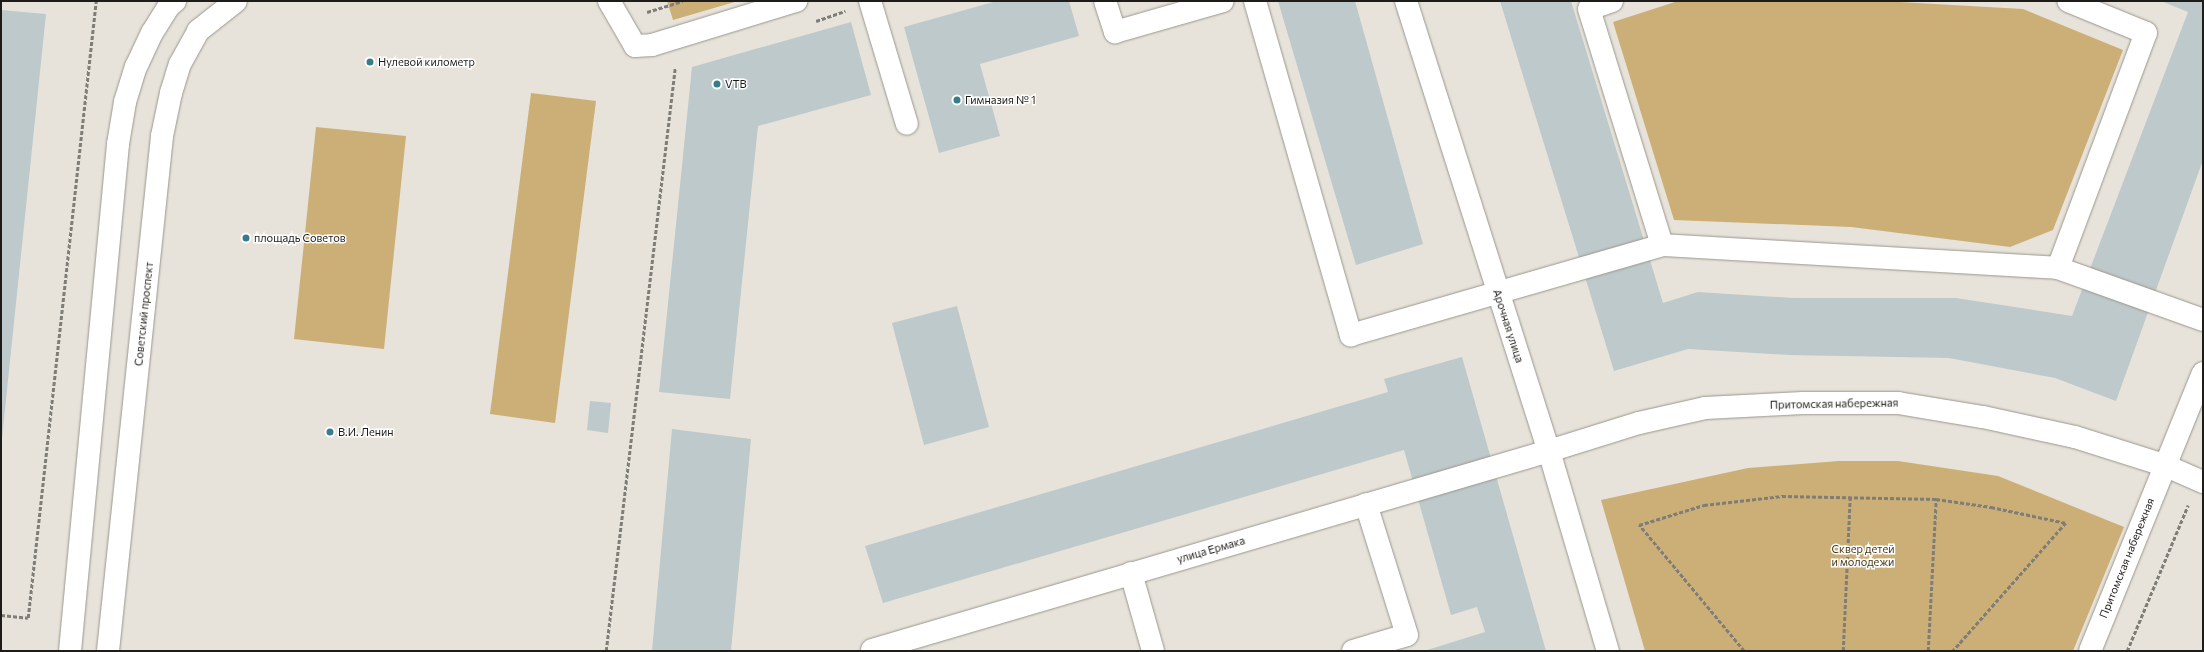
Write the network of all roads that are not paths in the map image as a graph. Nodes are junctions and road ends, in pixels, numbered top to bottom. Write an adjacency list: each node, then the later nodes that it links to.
1 (175, 1): 24 (street)
2 (236, 1): 25 (street, Советский проспект)
3 (609, 1): 4 (street)
4 (796, 1)
5 (870, 1): 12 (street)
6 (1105, 1): 7 (street)
7 (1223, 1)
8 (1255, 1): 15 (street)
9 (1406, 1): 15 (street, Арочная улица)
10 (1612, 1): 13 (street)
11 (2068, 1): 14 (street)
12 (907, 124)
13 (1662, 245): 14 (street); 15 (street)
14 (2058, 268): 16 (street)
15 (1498, 293): 18 (street, Арочная улица)
16 (2203, 320)
17 (2203, 373): 19 (street, Притомская набережная)
18 (1549, 451): 19 (street, Притомская набережная); 21 (street, улица Ермака); 28 (street, Арочная улица)
19 (2164, 465): 20 (street, Притомская набережная); 29 (street, Притомская набережная)
20 (2203, 482)
21 (1366, 504): 22 (street, улица Ермака); 27 (street)
22 (1132, 573): 23 (street, улица Ермака); 26 (street)
23 (872, 650)
24 (70, 651)
25 (108, 651)
26 (1153, 651)
27 (1353, 651)
28 (1608, 651)
29 (2090, 651)

